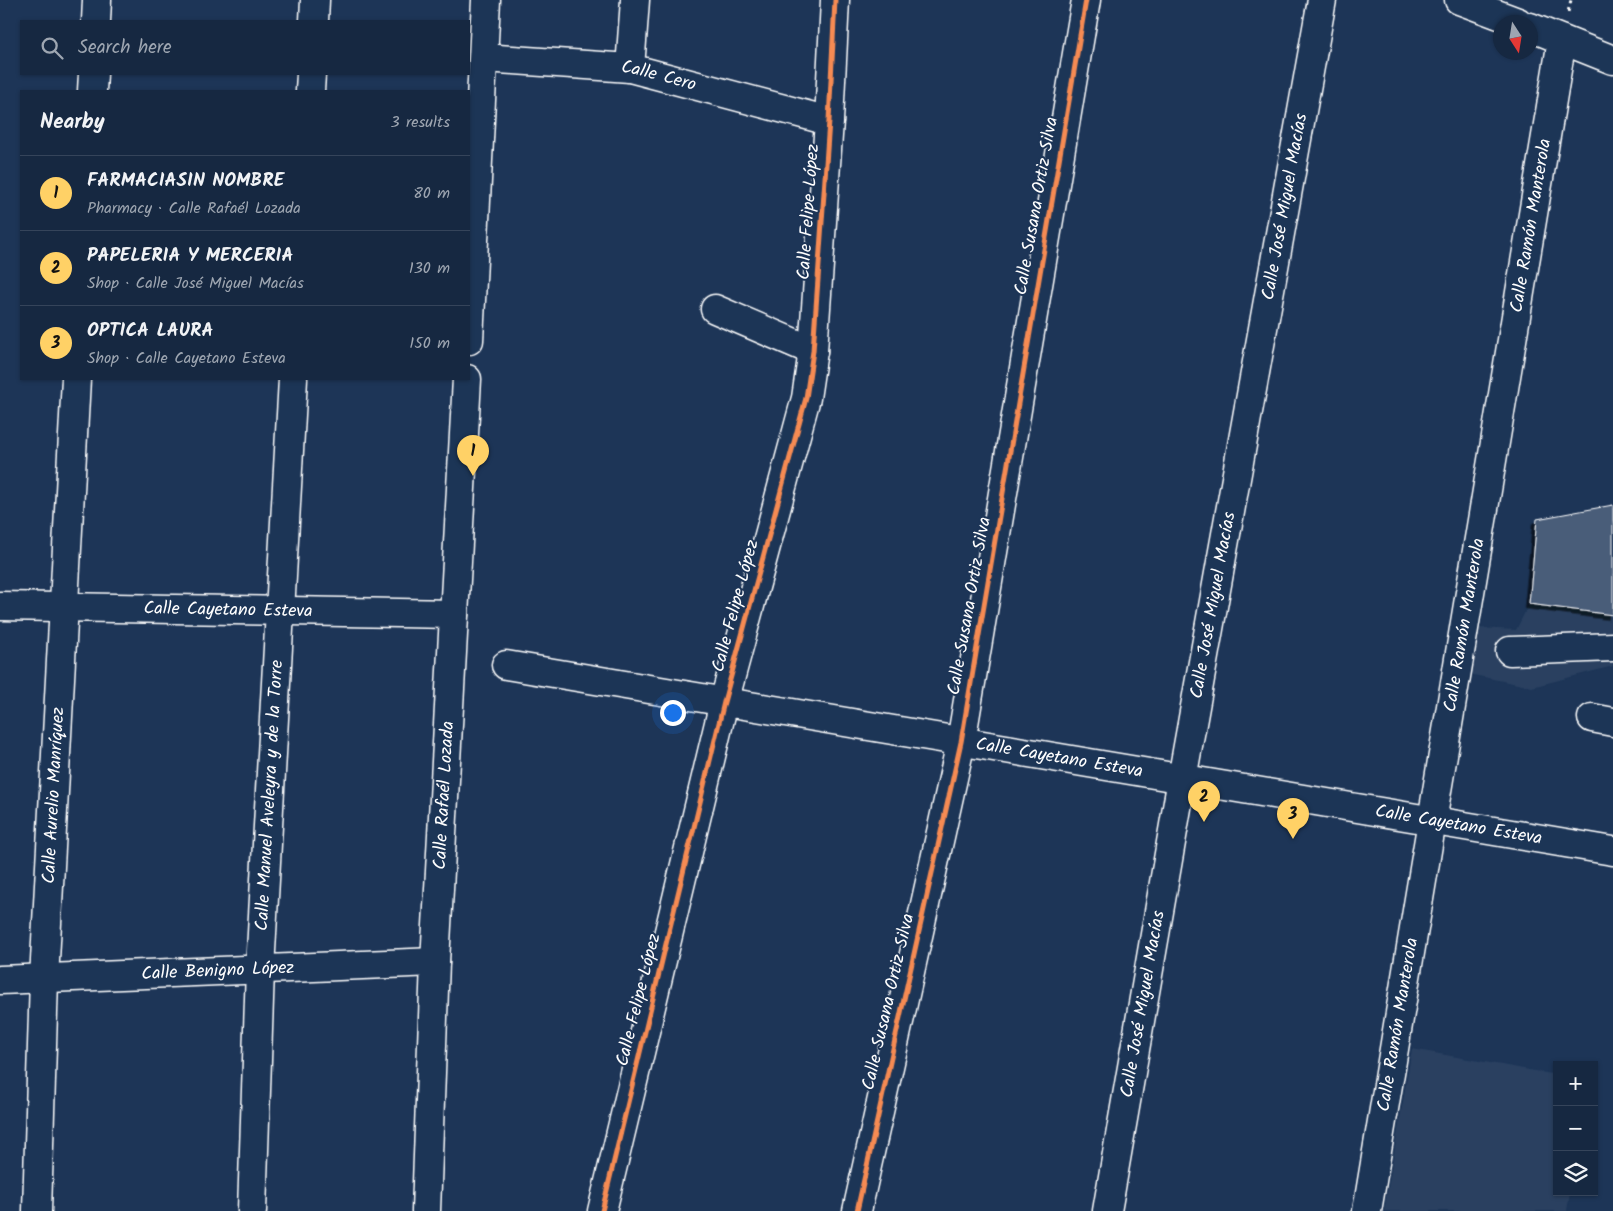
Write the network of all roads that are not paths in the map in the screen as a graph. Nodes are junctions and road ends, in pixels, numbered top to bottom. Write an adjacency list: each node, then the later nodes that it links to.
1 (97, 0): 10 (street)
2 (315, 0): 11 (street)
3 (486, 0): 14 (street)
4 (635, 0): 16 (street)
5 (835, 0): 21 (street, Calle Felipe López)
6 (1086, 0): 36 (street, Calle Susana Ortiz Silva)
7 (1322, 0): 37 (street, Calle José Miguel Macías)
8 (1459, 0): 9 (street)
9 (1499, 15)
10 (96, 20)
11 (314, 20)
12 (1538, 31): 13 (street)
13 (1562, 40): 15 (street); 38 (street, Calle Ramón Manterola)
14 (484, 58): 16 (street, Calle Cero); 23 (street)
15 (1613, 60)
16 (630, 68): 21 (street, Calle Cero)
17 (93, 75): 19 (street)
18 (311, 75): 20 (street)
19 (92, 90)
20 (310, 90)
21 (829, 121): 24 (street, Calle Felipe López)
22 (714, 309): 24 (street)
23 (470, 321)
24 (813, 351): 35 (street, Calle Felipe López)
25 (76, 380): 29 (street, Calle Aurelio Manríquez)
26 (294, 380): 30 (street, Calle Manuel Aveleyra y de la Torre)
27 (467, 380): 31 (street, Calle Rafaél Lozada)
28 (0, 606): 29 (street, Calle Cayetano Esteva)
29 (64, 607): 30 (street, Calle Cayetano Esteva); 42 (street, Calle Aurelio Manríquez)
30 (280, 611): 31 (street, Calle Cayetano Esteva); 41 (street, Calle Manuel Aveleyra y de la Torre)
31 (454, 614): 40 (street, Calle Rafaél Lozada)
32 (1613, 647): 33 (street)
33 (1510, 651)
34 (506, 665): 35 (street, Calle Cayetano Esteva)
35 (724, 702): 36 (street, Calle Cayetano Esteva); 47 (street, Calle Felipe López)
36 (961, 742): 37 (street, Calle Cayetano Esteva); 48 (street, Calle Susana Ortiz Silva)
37 (1182, 780): 38 (street, Calle Cayetano Esteva); 49 (street, Calle José Miguel Macías)
38 (1431, 822): 39 (street, Calle Cayetano Esteva); 50 (street, Calle Ramón Manterola)
39 (1613, 851)
40 (435, 962): 41 (street, Calle Benigno López); 46 (street, Calle Rafaél Lozada)
41 (260, 969): 42 (street, Calle Benigno López); 45 (street, Calle Manuel Aveleyra y de la Torre)
42 (44, 978): 43 (street, Calle Benigno López); 44 (street, Calle Aurelio Manríquez)
43 (0, 980)
44 (37, 1211)
45 (252, 1211)
46 (426, 1211)
47 (602, 1211)
48 (857, 1211)
49 (1107, 1211)
50 (1368, 1211)

